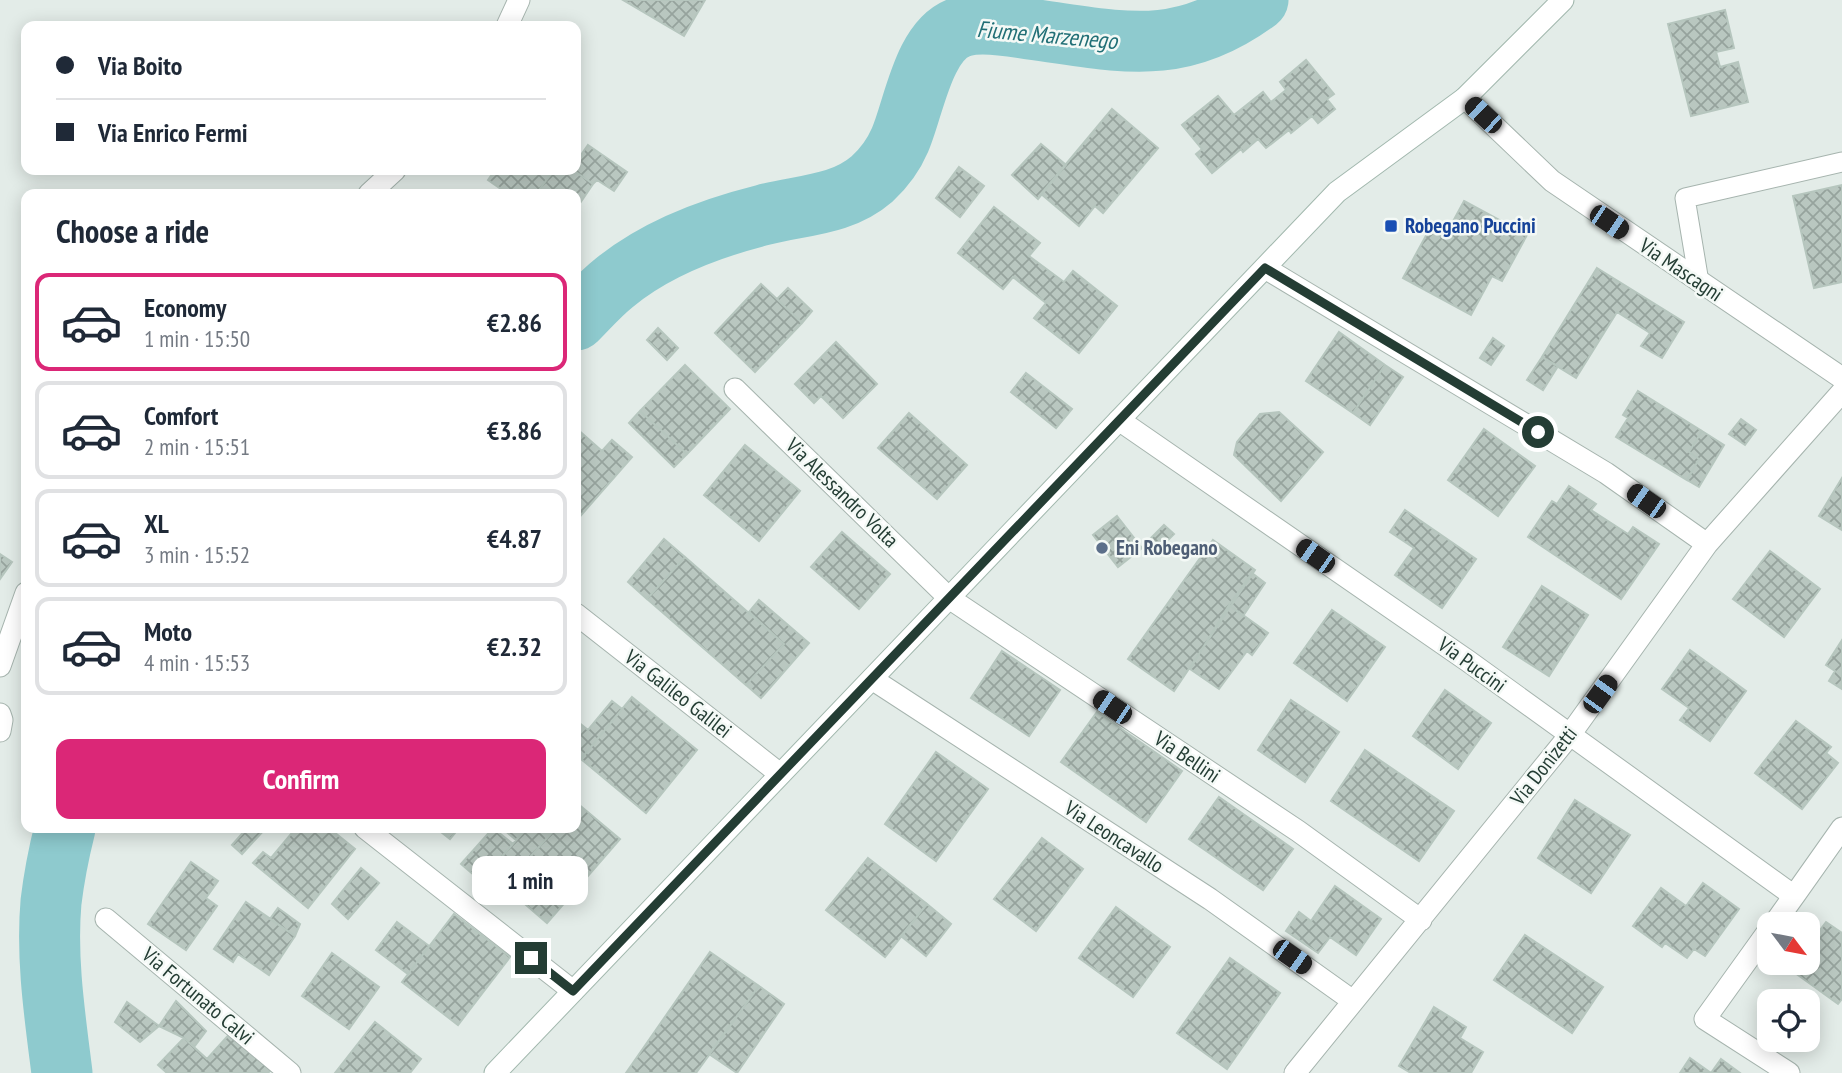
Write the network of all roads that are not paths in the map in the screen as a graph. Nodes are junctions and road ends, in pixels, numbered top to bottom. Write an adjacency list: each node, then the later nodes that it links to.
1 (519, 0): 3 (street)
2 (1563, 0): 4 (street)
3 (508, 21)
4 (1465, 98): 8 (street); 9 (street, Via Mascagni)
5 (1842, 162): 9 (lane)
6 (390, 175): 7 (street)
7 (374, 189)
8 (1265, 268): 13 (street); 14 (street)
9 (1699, 282): 10 (street, Via Mascagni)
10 (1842, 378)
11 (735, 388): 15 (street, Via Alessandro Volta)
12 (1842, 392): 14 (street, Via Donizetti)
13 (1118, 420): 15 (street); 22 (street, Via Puccini)
14 (1707, 544): 22 (street, Via Donizetti)
15 (949, 598): 19 (street); 29 (street, Via Bellini)
16 (21, 607): 18 (street)
17 (581, 618): 23 (street, Via Galileo Galilei)
18 (0, 666)
19 (872, 679): 23 (street); 32 (street, Via Leoncavallo)
20 (0, 714): 21 (street)
21 (0, 731)
22 (1569, 736): 26 (street, Via Puccini); 29 (street, Via Donizetti)
23 (780, 774): 31 (street)
24 (1842, 828): 26 (street)
25 (371, 833): 31 (street)
26 (1794, 896): 27 (street)
27 (1783, 912)
28 (106, 919): 33 (street, Via Fortunato Calvi)
29 (1421, 920): 32 (street, Via Donizetti)
30 (1757, 947): 36 (street)
31 (573, 991): 34 (street)
32 (1353, 1001): 35 (street, Via Donizetti)
33 (290, 1073)
34 (495, 1073)
35 (1295, 1073)
36 (1789, 1073)

